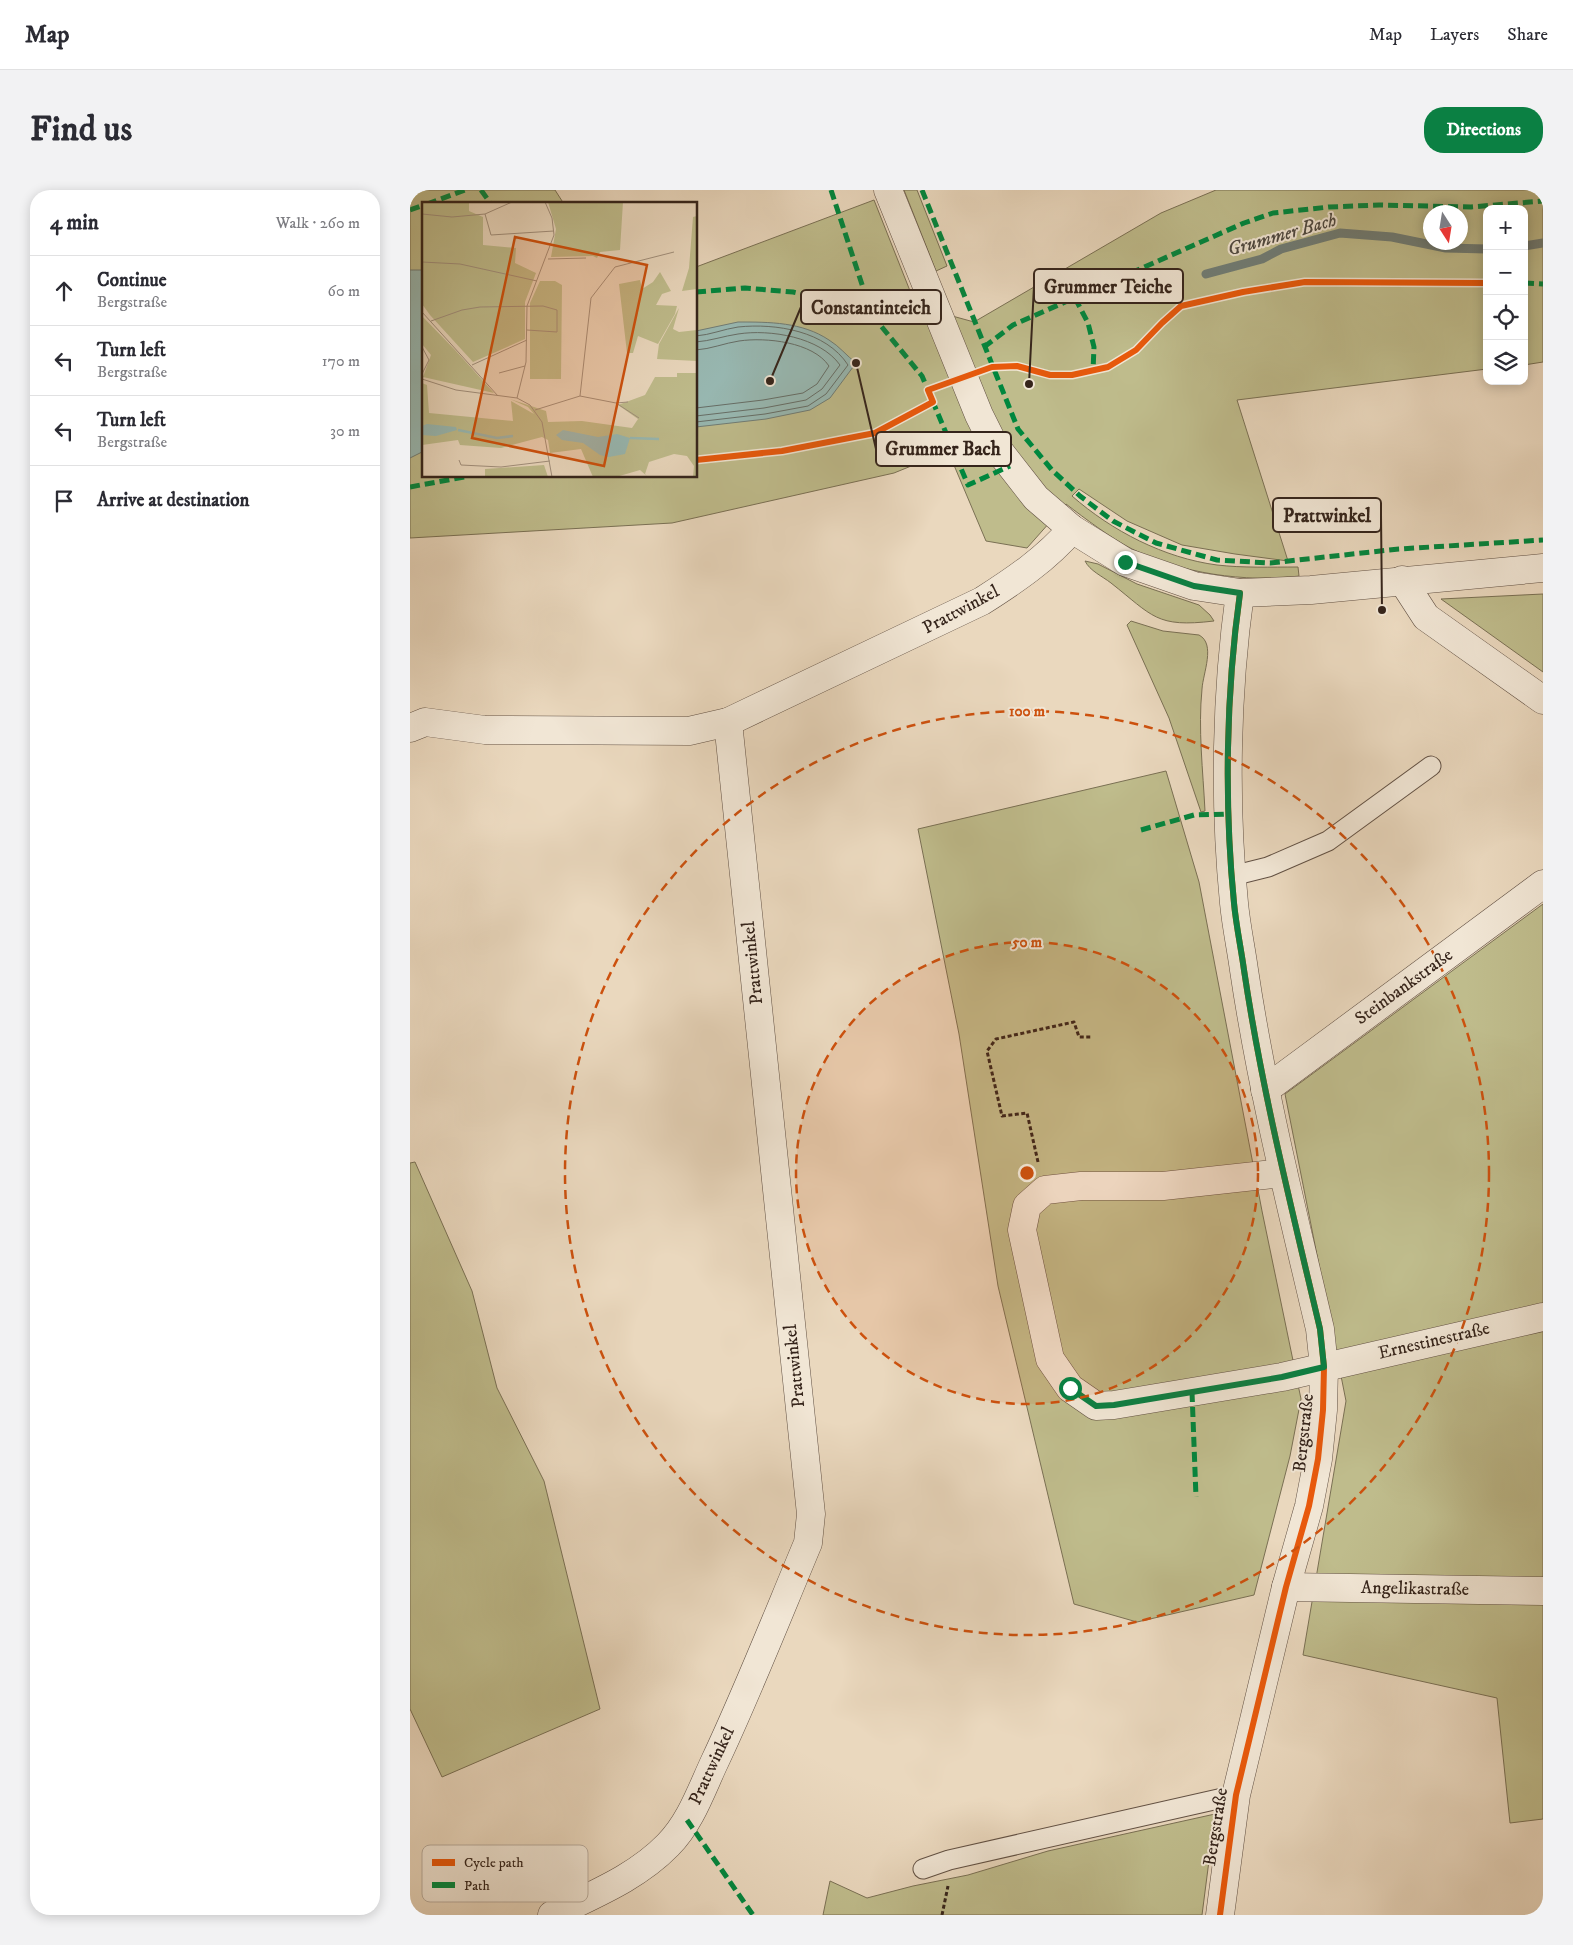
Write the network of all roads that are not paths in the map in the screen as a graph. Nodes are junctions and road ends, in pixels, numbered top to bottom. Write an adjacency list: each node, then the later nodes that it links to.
1 (888, 190): 2 (street)
2 (1072, 529): 5 (street); 8 (street, Prattwinkel)
3 (1543, 568): 4 (street)
4 (1402, 580): 5 (street); 6 (street)
5 (1240, 593): 10 (street, Bergstraße)
6 (1543, 700)
7 (415, 720): 8 (street, Prattwinkel)
8 (728, 722): 20 (street, Prattwinkel)
9 (1431, 766): 10 (lane)
10 (1232, 876): 12 (street, Bergstraße)
11 (1543, 884): 12 (street, Steinbankstraße)
12 (1265, 1090): 13 (street, Bergstraße)
13 (1284, 1174): 15 (street, Bergstraße); 15 (street, Bergstraße)
14 (1543, 1316): 15 (street, Ernestinestraße)
15 (1324, 1367): 16 (street, Bergstraße)
16 (1286, 1587): 17 (street, Angelikastraße); 18 (street, Bergstraße)
17 (1543, 1591)
18 (1236, 1795): 19 (lane, Bergstraße); 23 (street, Bergstraße)
19 (923, 1870)
20 (588, 1898)
21 (579, 1902): 22 (street, Prattwinkel)
22 (552, 1915)
23 (1220, 1915)

